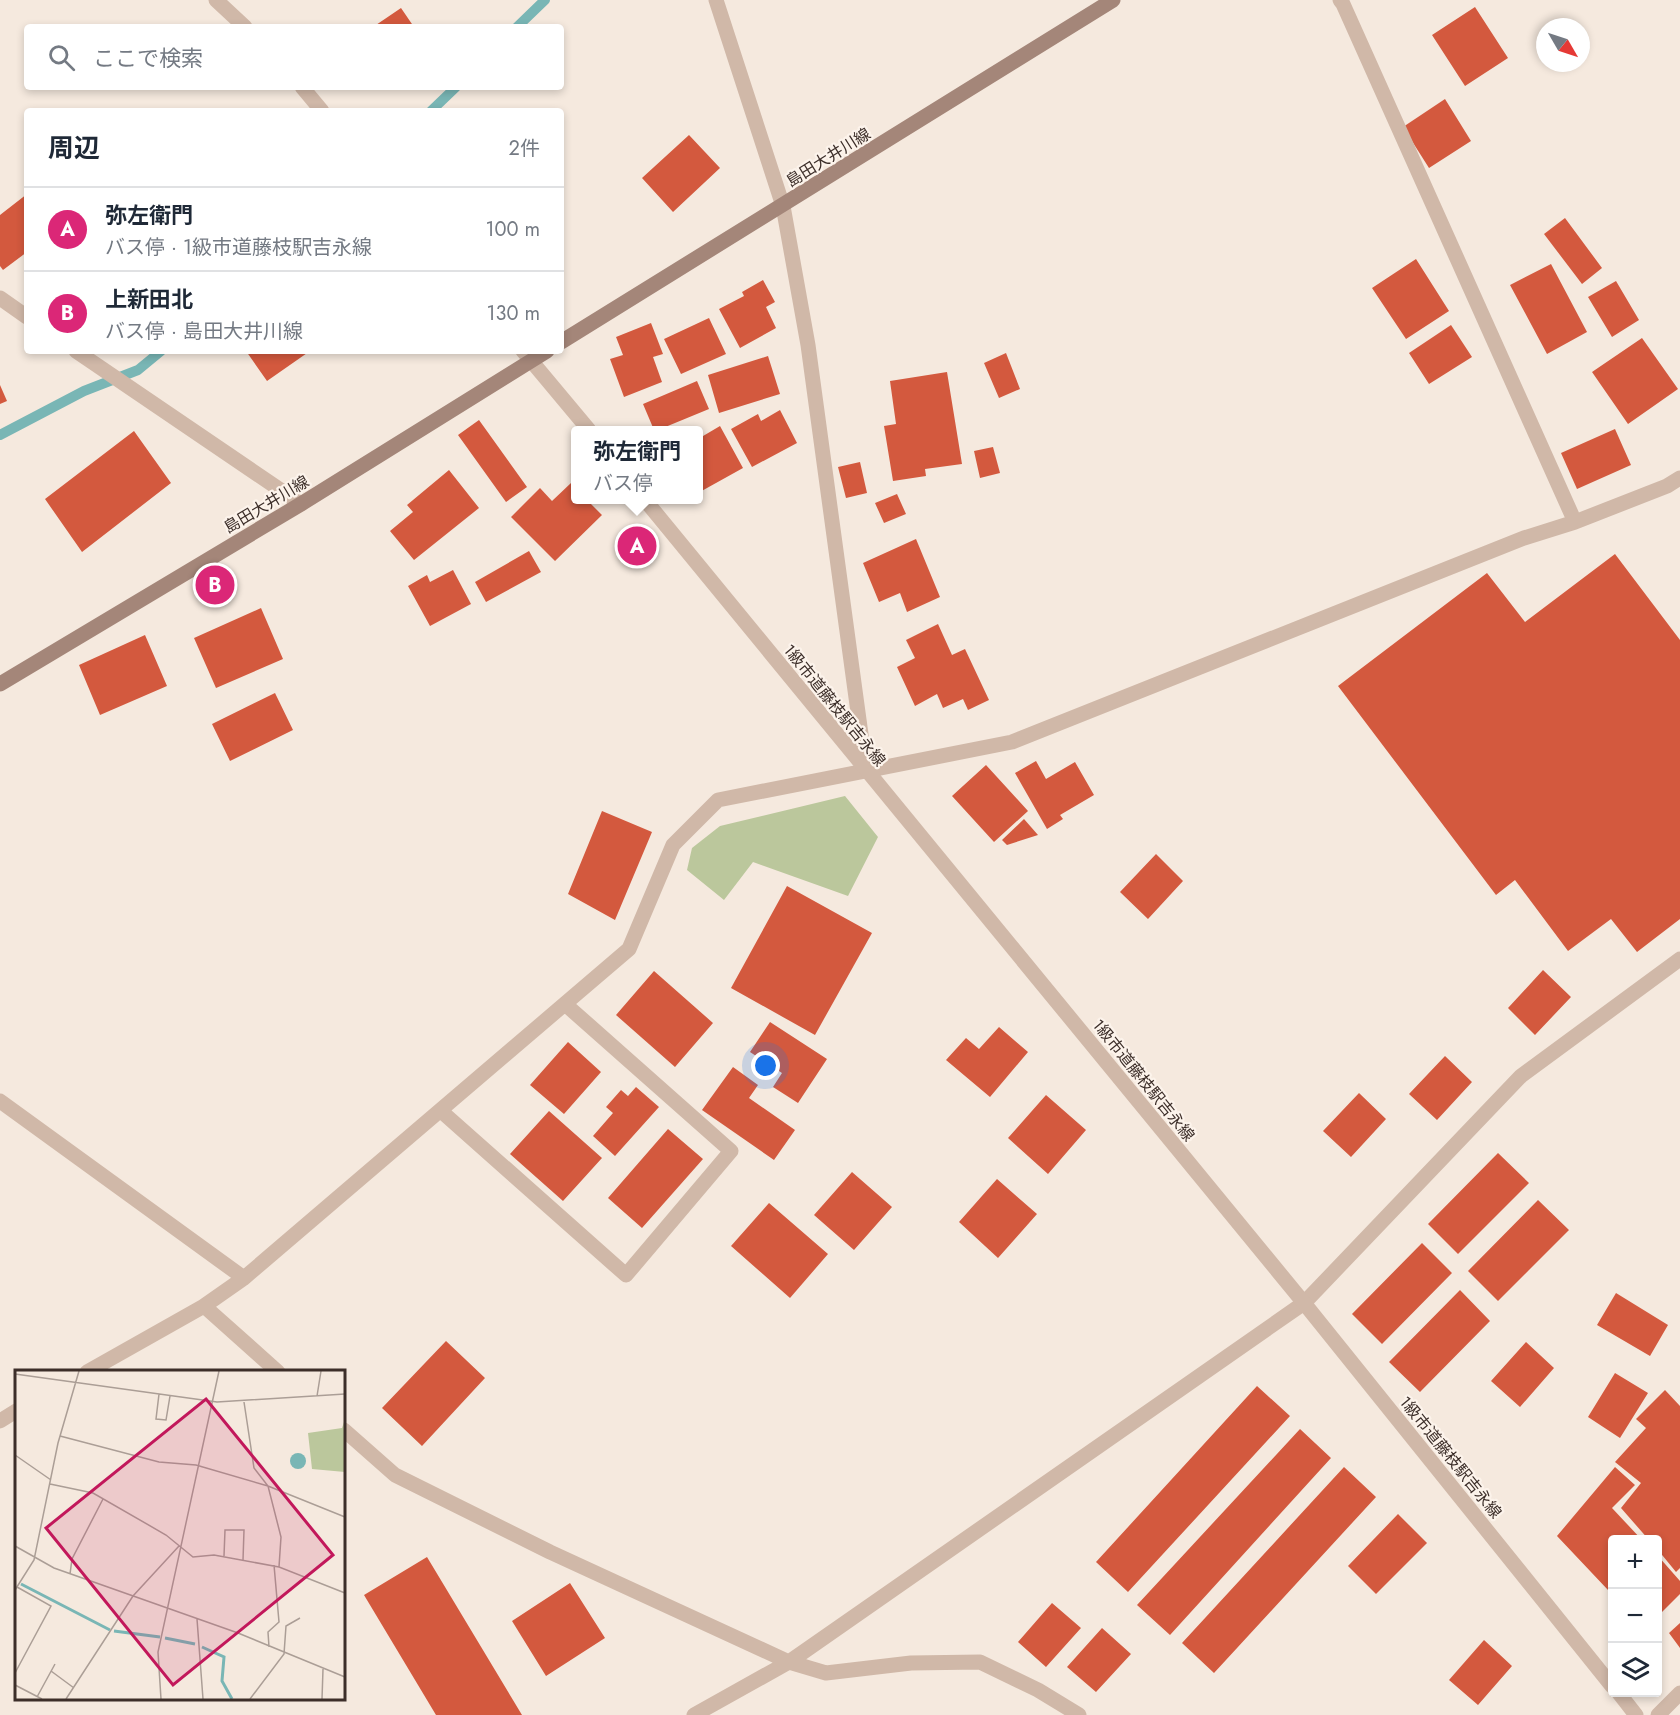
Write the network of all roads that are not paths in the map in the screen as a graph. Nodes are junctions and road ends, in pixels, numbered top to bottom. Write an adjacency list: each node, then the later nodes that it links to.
1 (216, 0): 5 (street)
2 (716, 0): 8 (street)
3 (1113, 0): 8 (main road, 島田大井川線)
4 (1340, 0): 18 (street)
5 (242, 24)
6 (304, 90): 7 (street)
7 (320, 108)
8 (783, 206): 11 (main road, 島田大井川線); 20 (street)
9 (0, 298): 10 (street)
10 (24, 315)
11 (564, 340)
12 (80, 354): 16 (street)
13 (527, 356): 14 (street); 16 (main road, 島田大井川線)
14 (585, 426)
15 (1680, 478): 18 (street)
16 (302, 504): 19 (main road, 島田大井川線)
17 (648, 504): 20 (street, 1級市道藤枝駅吉永線)
18 (1575, 522): 20 (street)
19 (0, 684)
20 (866, 771): 22 (street); 26 (street, 1級市道藤枝駅吉永線)
21 (1680, 959): 26 (street)
22 (565, 1004): 24 (street); 24 (street)
23 (0, 1101): 25 (street)
24 (441, 1111): 25 (street)
25 (244, 1278): 27 (street)
26 (1304, 1303): 33 (street); 34 (street, 1級市道藤枝駅吉永線)
27 (204, 1306): 28 (street); 29 (street)
28 (89, 1370)
29 (277, 1370)
30 (15, 1412): 31 (street)
31 (0, 1421)
32 (345, 1431): 33 (street)
33 (789, 1662): 37 (street); 38 (street)
34 (1608, 1681)
35 (1680, 1693): 40 (street)
36 (1622, 1697): 39 (street)
37 (694, 1715)
38 (1079, 1715)
39 (1636, 1715)
40 (1658, 1715)

